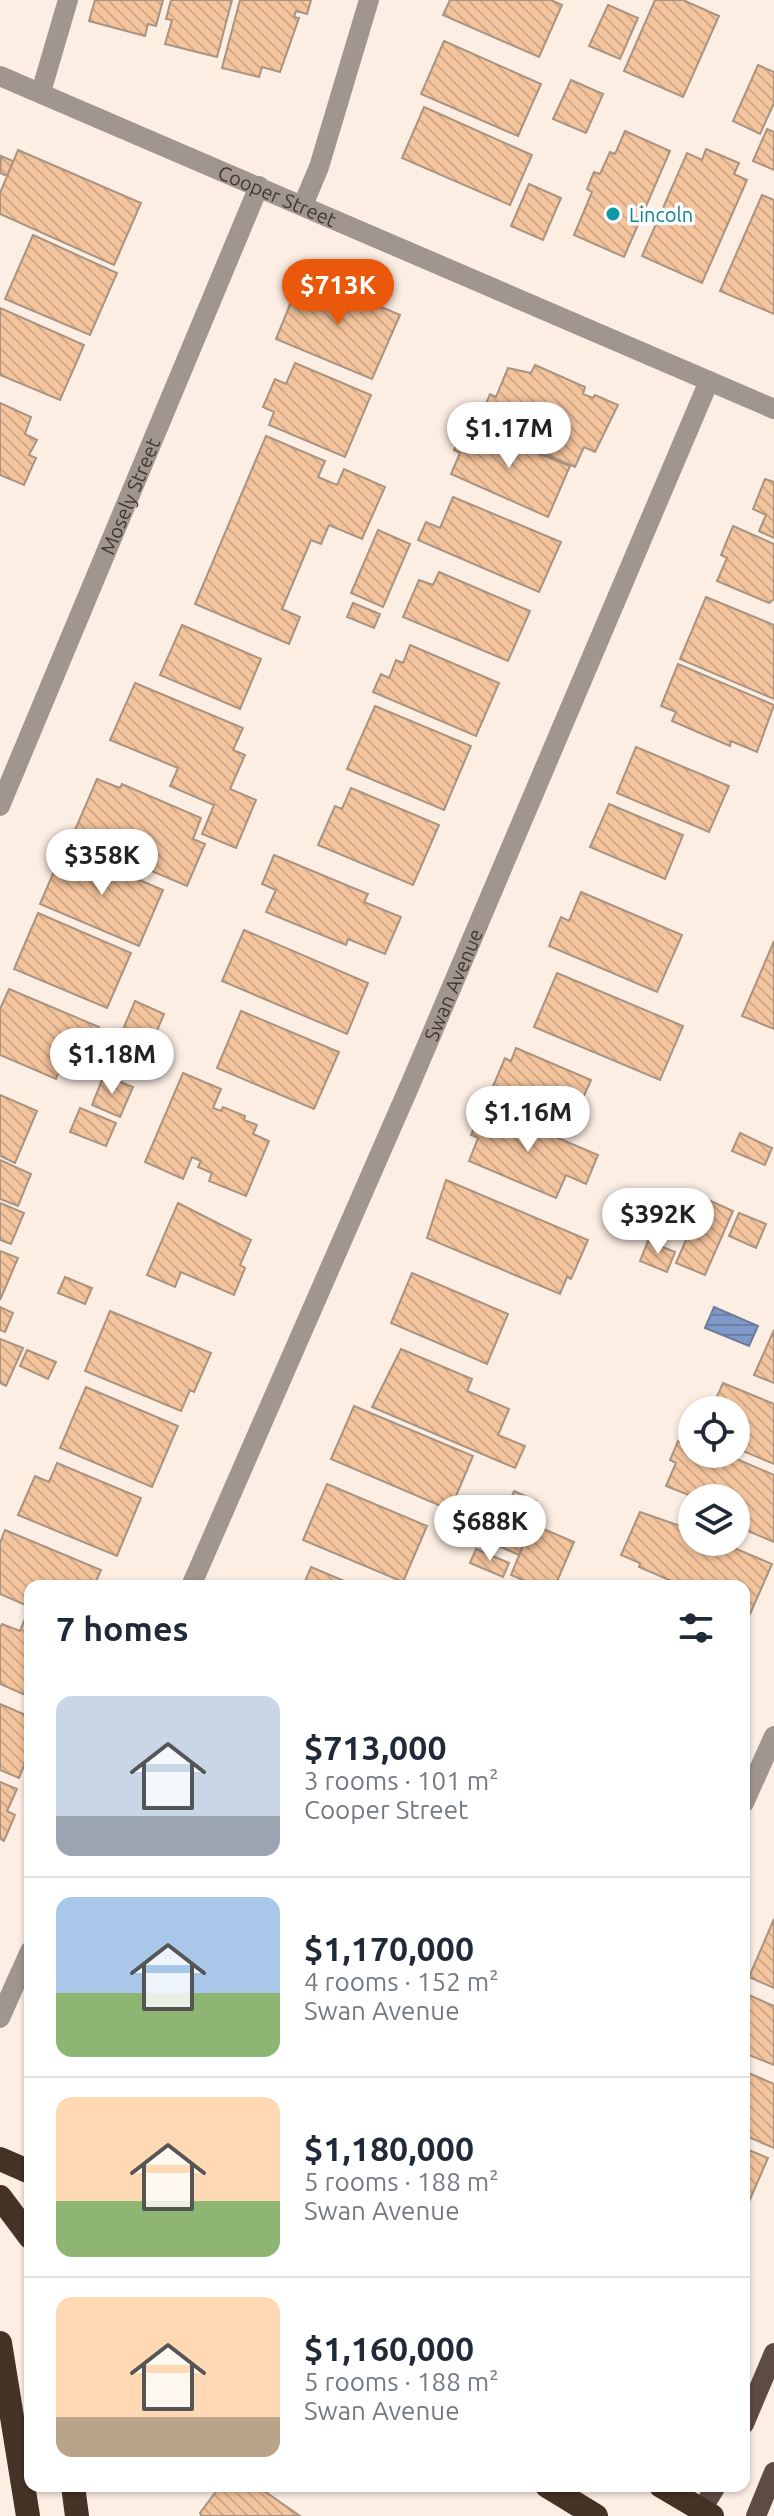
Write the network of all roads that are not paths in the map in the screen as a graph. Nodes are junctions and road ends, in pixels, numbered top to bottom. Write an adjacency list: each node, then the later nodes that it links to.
1 (68, 0): 4 (street)
2 (369, 0): 6 (street)
3 (0, 76): 4 (street, Cooper Street)
4 (41, 92): 5 (street, Cooper Street)
5 (259, 186): 6 (street, Cooper Street); 9 (street, Mosely Street)
6 (303, 205): 7 (street, Cooper Street)
7 (709, 381): 8 (street, Cooper Street); 10 (street, Swan Avenue)
8 (774, 409)
9 (0, 806)
10 (194, 1580)
11 (774, 1736): 12 (street)
12 (750, 1790)
13 (24, 1964): 14 (street)
14 (0, 2018)
15 (0, 2159): 16 (highway)
16 (24, 2169)
17 (0, 2197): 19 (highway)
18 (0, 2228): 20 (highway)
19 (24, 2231)
20 (24, 2237)
21 (0, 2343): 25 (highway)
22 (774, 2353): 23 (main road)
23 (750, 2410)
24 (774, 2472): 35 (main road)
25 (24, 2491)
26 (24, 2492): 32 (highway)
27 (74, 2492): 33 (highway)
28 (557, 2492): 34 (highway)
29 (670, 2492): 31 (highway)
30 (713, 2492): 31 (main road)
31 (704, 2514)
32 (28, 2516)
33 (77, 2516)
34 (596, 2516)
35 (756, 2516)

